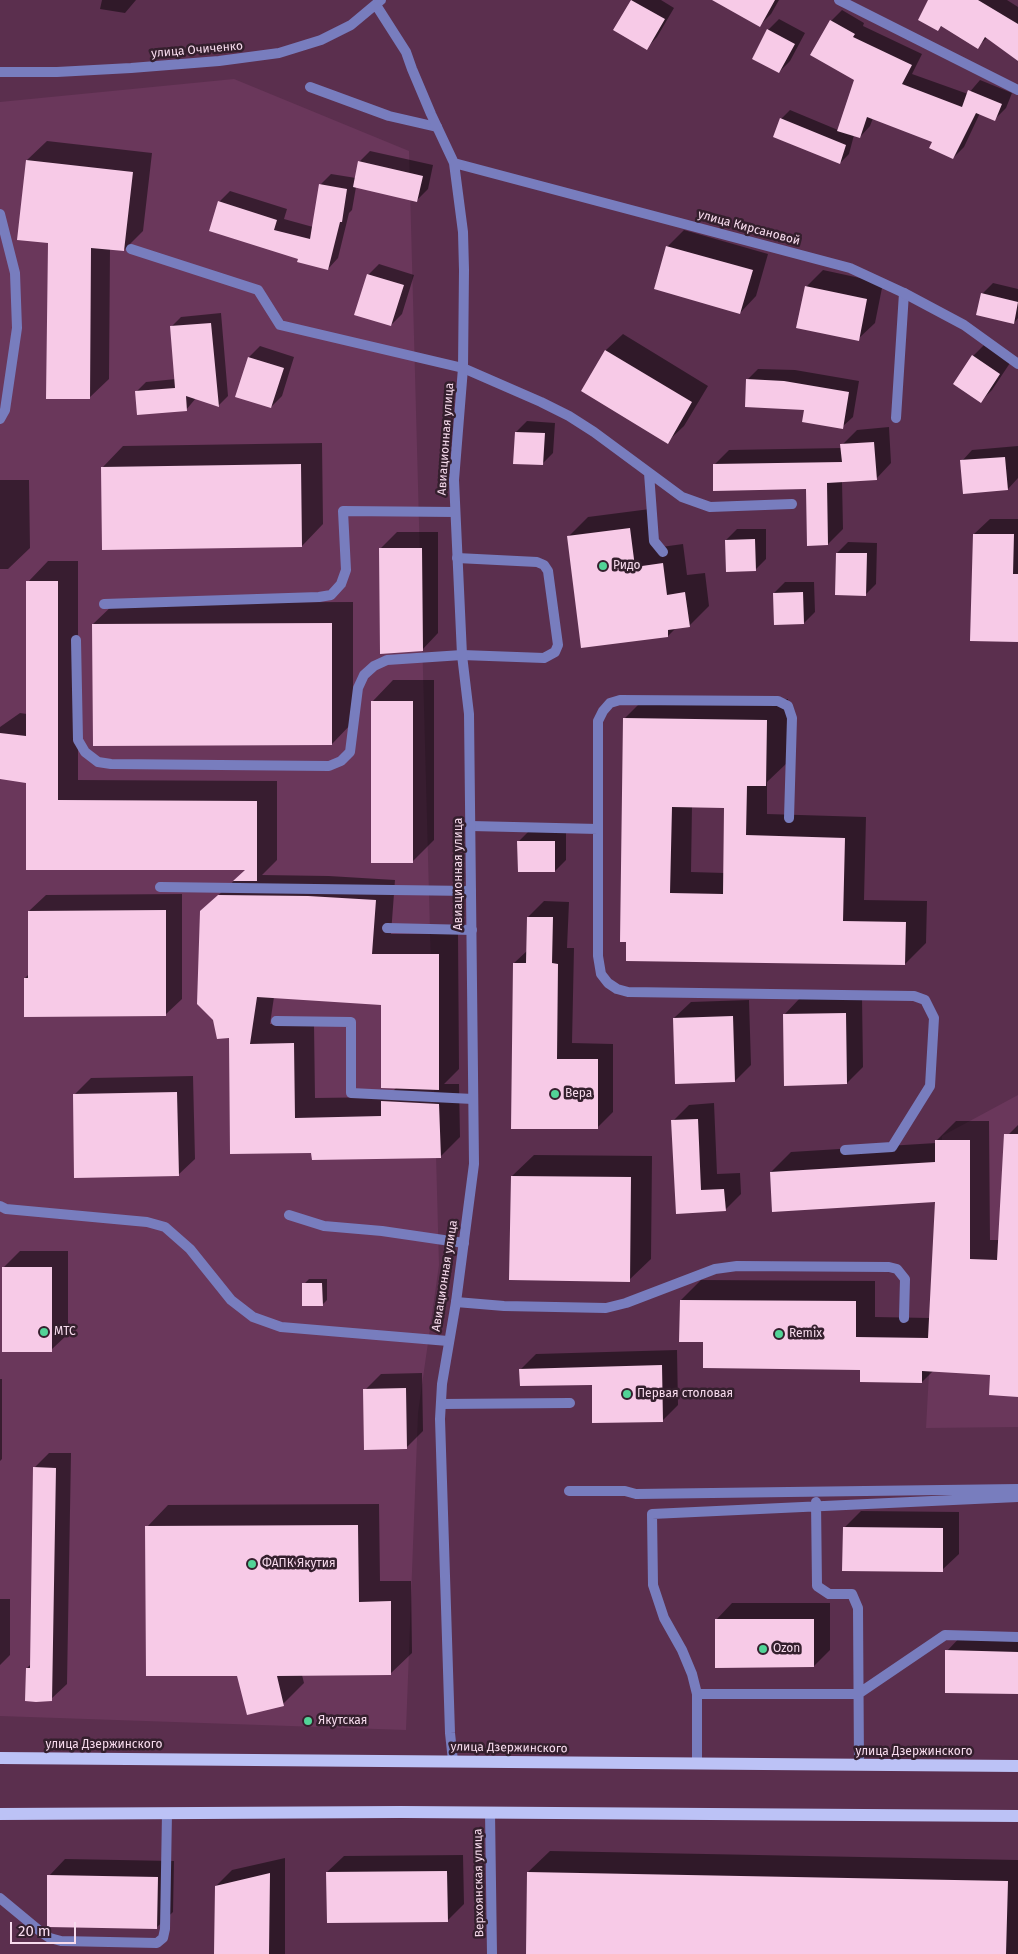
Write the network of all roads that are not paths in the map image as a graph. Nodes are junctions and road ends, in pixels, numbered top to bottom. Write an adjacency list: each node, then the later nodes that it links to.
1 (839, 0): 5 (street)
2 (378, 3): 3 (street, улица Очиченко); 6 (street, Авиационная улица)
3 (0, 72)
4 (310, 87): 6 (street)
5 (1018, 90)
6 (437, 127): 7 (street, Авиационная улица)
7 (454, 163): 10 (street, улица Кирсановой); 12 (street, Авиационная улица)
8 (0, 214): 14 (street)
9 (131, 249): 12 (street)
10 (904, 293): 11 (street, улица Кирсановой); 13 (street)
11 (1018, 364)
12 (463, 368): 15 (street); 17 (street, Авиационная улица)
13 (896, 418)
14 (0, 419)
15 (649, 473): 16 (street); 18 (street)
16 (792, 504)
17 (455, 512): 19 (street, Авиационная улица); 20 (street)
18 (663, 552)
19 (457, 558): 22 (street, Авиационная улица); 22 (street)
20 (104, 604)
21 (76, 640): 22 (street)
22 (462, 656): 24 (street, Авиационная улица)
23 (789, 818): 25 (street)
24 (471, 826): 25 (street); 27 (street, Авиационная улица)
25 (598, 828): 32 (street)
26 (160, 887): 27 (street)
27 (471, 891): 29 (street, Авиационная улица)
28 (386, 928): 29 (street)
29 (472, 930): 31 (street, Авиационная улица)
30 (276, 1021): 31 (street)
31 (473, 1099): 35 (street, Авиационная улица)
32 (845, 1150)
33 (0, 1206): 38 (street)
34 (289, 1215): 35 (street)
35 (464, 1243): 36 (street, Авиационная улица)
36 (456, 1302): 37 (street); 38 (street, Авиационная улица)
37 (904, 1318)
38 (448, 1341): 40 (street, Авиационная улица)
39 (570, 1403): 40 (street)
40 (441, 1404): 50 (street, Авиационная улица)
41 (569, 1491): 42 (street)
42 (1018, 1491): 44 (street)
43 (1018, 1497): 47 (street)
44 (816, 1498): 45 (street); 48 (street)
45 (926, 1498)
46 (1018, 1637): 48 (street)
47 (697, 1694): 48 (street); 51 (street)
48 (858, 1694): 52 (street)
49 (0, 1758): 50 (main road, улица Дзержинского)
50 (453, 1761): 51 (main road, улица Дзержинского)
51 (697, 1763): 52 (main road, улица Дзержинского)
52 (859, 1765): 53 (main road, улица Дзержинского)
53 (1018, 1766)
54 (490, 1812): 55 (main road); 57 (main road); 59 (street, Верхоянская улица)
55 (167, 1813): 56 (main road); 58 (street)
56 (0, 1814)
57 (1018, 1816)
58 (0, 1898)
59 (492, 1954)

